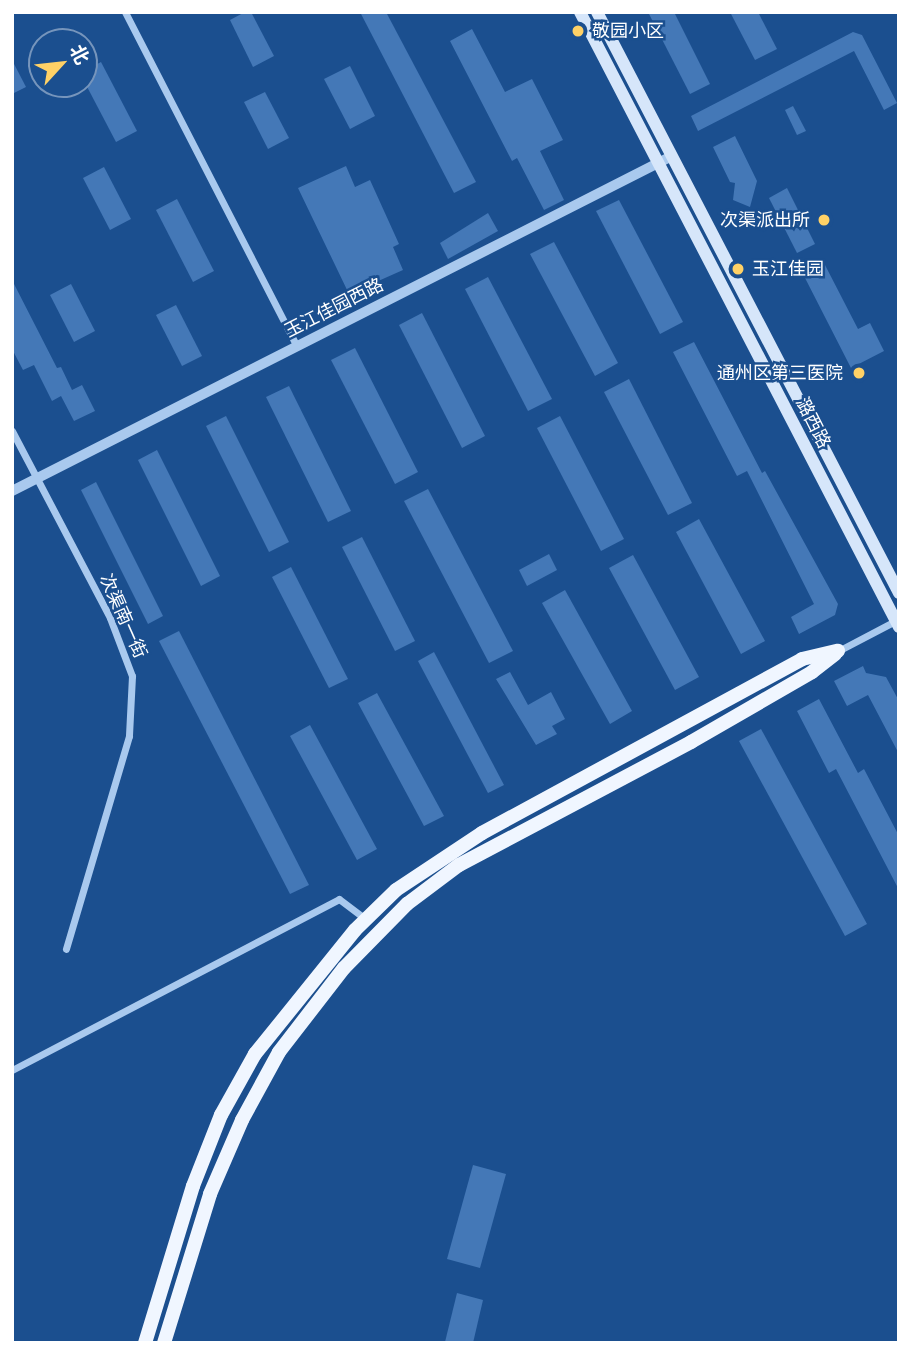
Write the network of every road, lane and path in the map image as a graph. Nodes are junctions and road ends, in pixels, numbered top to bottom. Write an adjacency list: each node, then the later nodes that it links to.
1 (125, 12): 6 (street)
2 (580, 12): 5 (main road, 潞西路)
3 (597, 12): 4 (main road, 潞西路)
4 (671, 156): 5 (street, 玉江佳园西路); 10 (main road, 潞西路)
5 (658, 163): 6 (street, 玉江佳园西路); 11 (main road, 潞西路)
6 (297, 346): 8 (street, 玉江佳园西路)
7 (12, 431): 8 (street, 次渠南一街)
8 (37, 478): 9 (street, 玉江佳园西路); 14 (street, 次渠南一街)
9 (12, 491)
10 (899, 593)
11 (898, 622): 12 (street)
12 (838, 651): 13 (main road); 17 (main road)
13 (366, 919): 15 (street); 16 (main road)
14 (66, 949)
15 (12, 1070)
16 (145, 1343)
17 (164, 1343)

